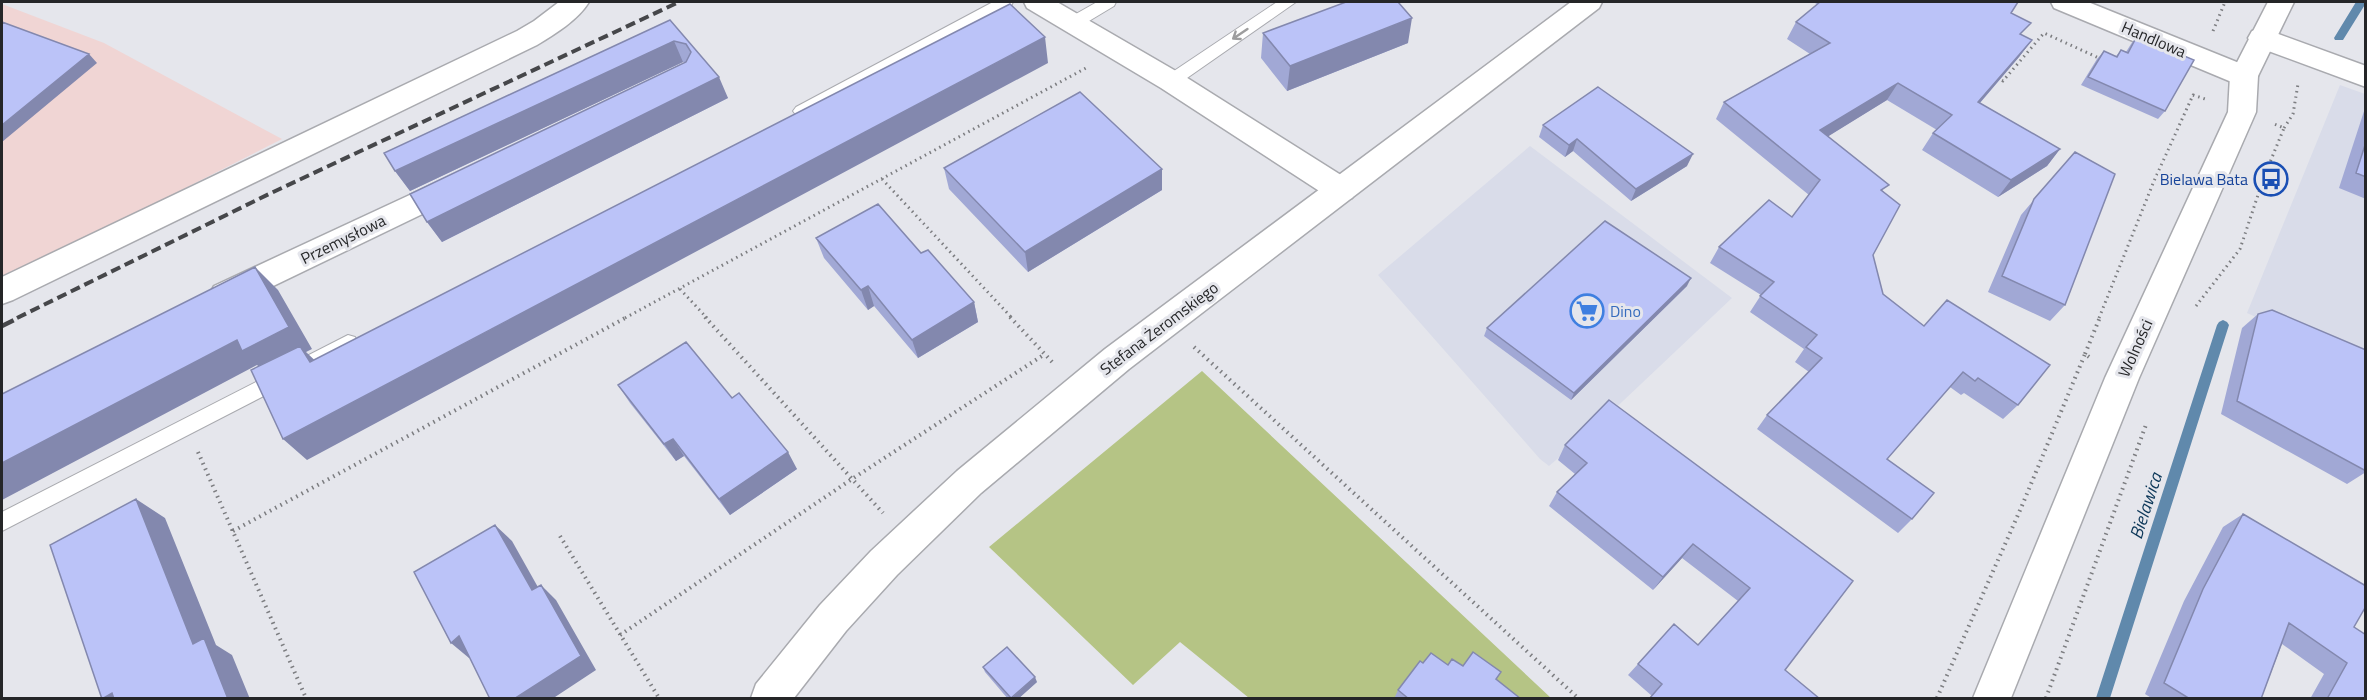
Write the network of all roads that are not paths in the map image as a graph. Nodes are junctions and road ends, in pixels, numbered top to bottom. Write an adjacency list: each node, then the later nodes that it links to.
1 (576, 2): 17 (street)
2 (1005, 2): 14 (lane)
3 (1037, 2): 9 (street)
4 (1108, 2): 9 (lane)
5 (1288, 2): 13 (lane, one-way to 13)
6 (1589, 2): 16 (street, Stefana Żeromskiego)
7 (2064, 2): 11 (street, Handlowa)
8 (2281, 2): 10 (street, Wolności)
9 (1072, 23): 13 (street)
10 (2262, 38): 11 (street, Wolności); 12 (street)
11 (2244, 76): 22 (street, Wolności)
12 (2366, 77)
13 (1171, 81): 16 (street)
14 (787, 119)
15 (482, 172): 18 (street, Przemysłowa)
16 (1341, 190): 21 (street, Stefana Żeromskiego)
17 (2, 291)
18 (204, 305)
19 (360, 337): 20 (lane)
20 (2, 522)
21 (770, 699)
22 (1992, 699)

